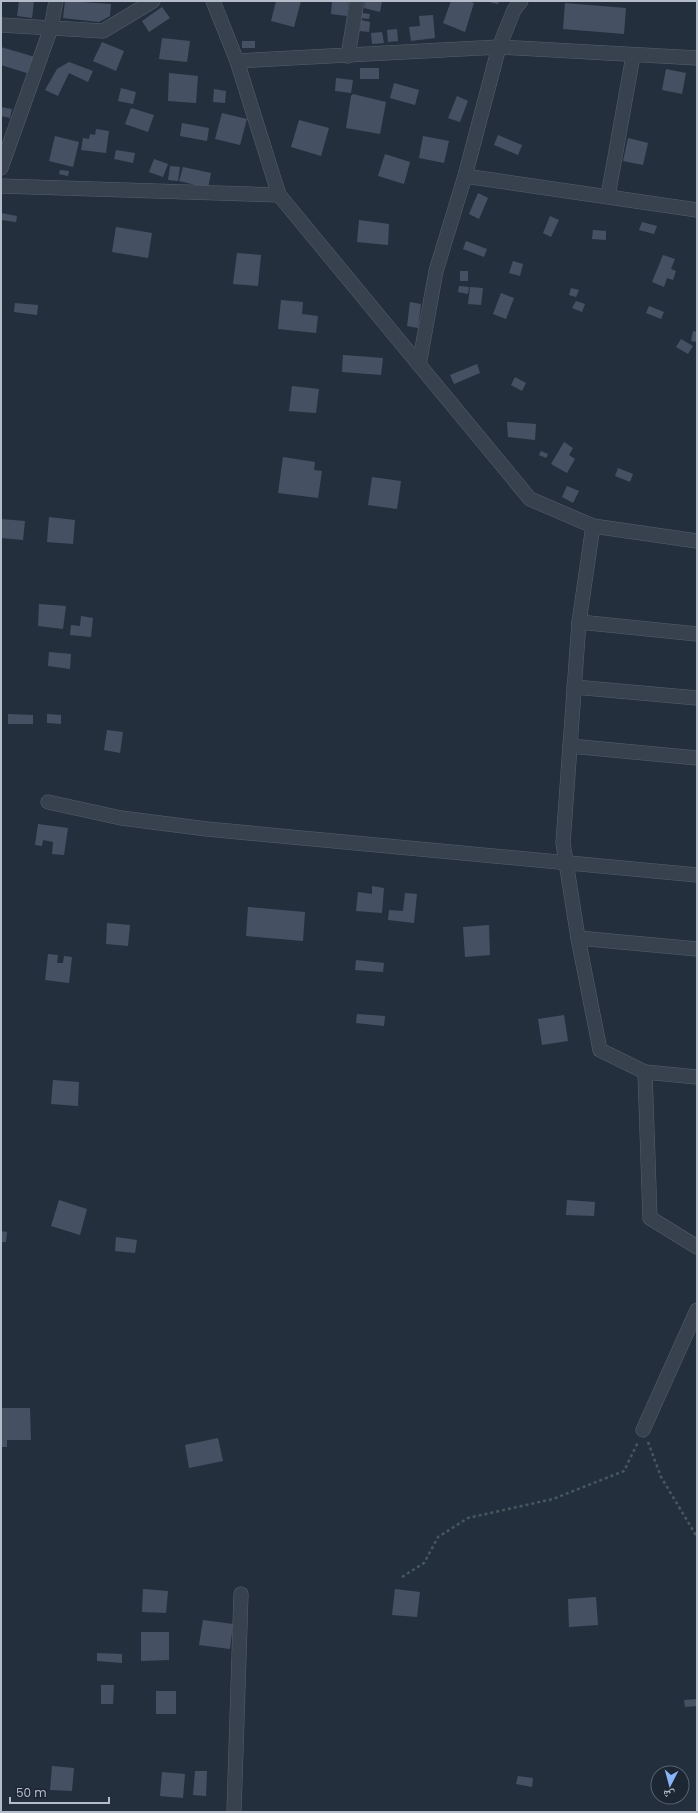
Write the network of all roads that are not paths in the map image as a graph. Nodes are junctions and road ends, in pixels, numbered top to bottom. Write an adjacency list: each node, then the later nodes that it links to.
1 (56, 1): 7 (street)
2 (153, 1): 7 (street)
3 (213, 1): 12 (street)
4 (357, 1): 9 (street)
5 (521, 1): 8 (street)
6 (1, 25): 7 (street)
7 (51, 28): 13 (street)
8 (500, 47): 9 (street); 10 (street); 14 (street)
9 (348, 56): 12 (street)
10 (633, 56): 11 (street); 17 (street)
11 (697, 58)
12 (237, 61): 16 (street)
13 (1, 168)
14 (465, 176): 17 (street); 19 (street)
15 (1, 186): 16 (street)
16 (279, 195): 19 (street)
17 (608, 196): 18 (street)
18 (697, 210)
19 (419, 365): 20 (street)
20 (593, 526): 21 (street); 22 (street)
21 (697, 541)
22 (579, 622): 23 (street); 24 (street)
23 (697, 634)
24 (574, 687): 25 (street); 26 (street)
25 (697, 698)
26 (570, 746): 27 (street); 29 (street)
27 (697, 758)
28 (48, 802): 29 (street)
29 (566, 864): 30 (street); 31 (street)
30 (697, 874)
31 (578, 938): 32 (street); 33 (street)
32 (697, 949)
33 (645, 1072): 34 (street); 35 (street)
34 (697, 1077)
35 (697, 1247)
36 (697, 1310): 37 (street)
37 (643, 1430)
38 (241, 1594): 39 (street)
39 (234, 1812)

